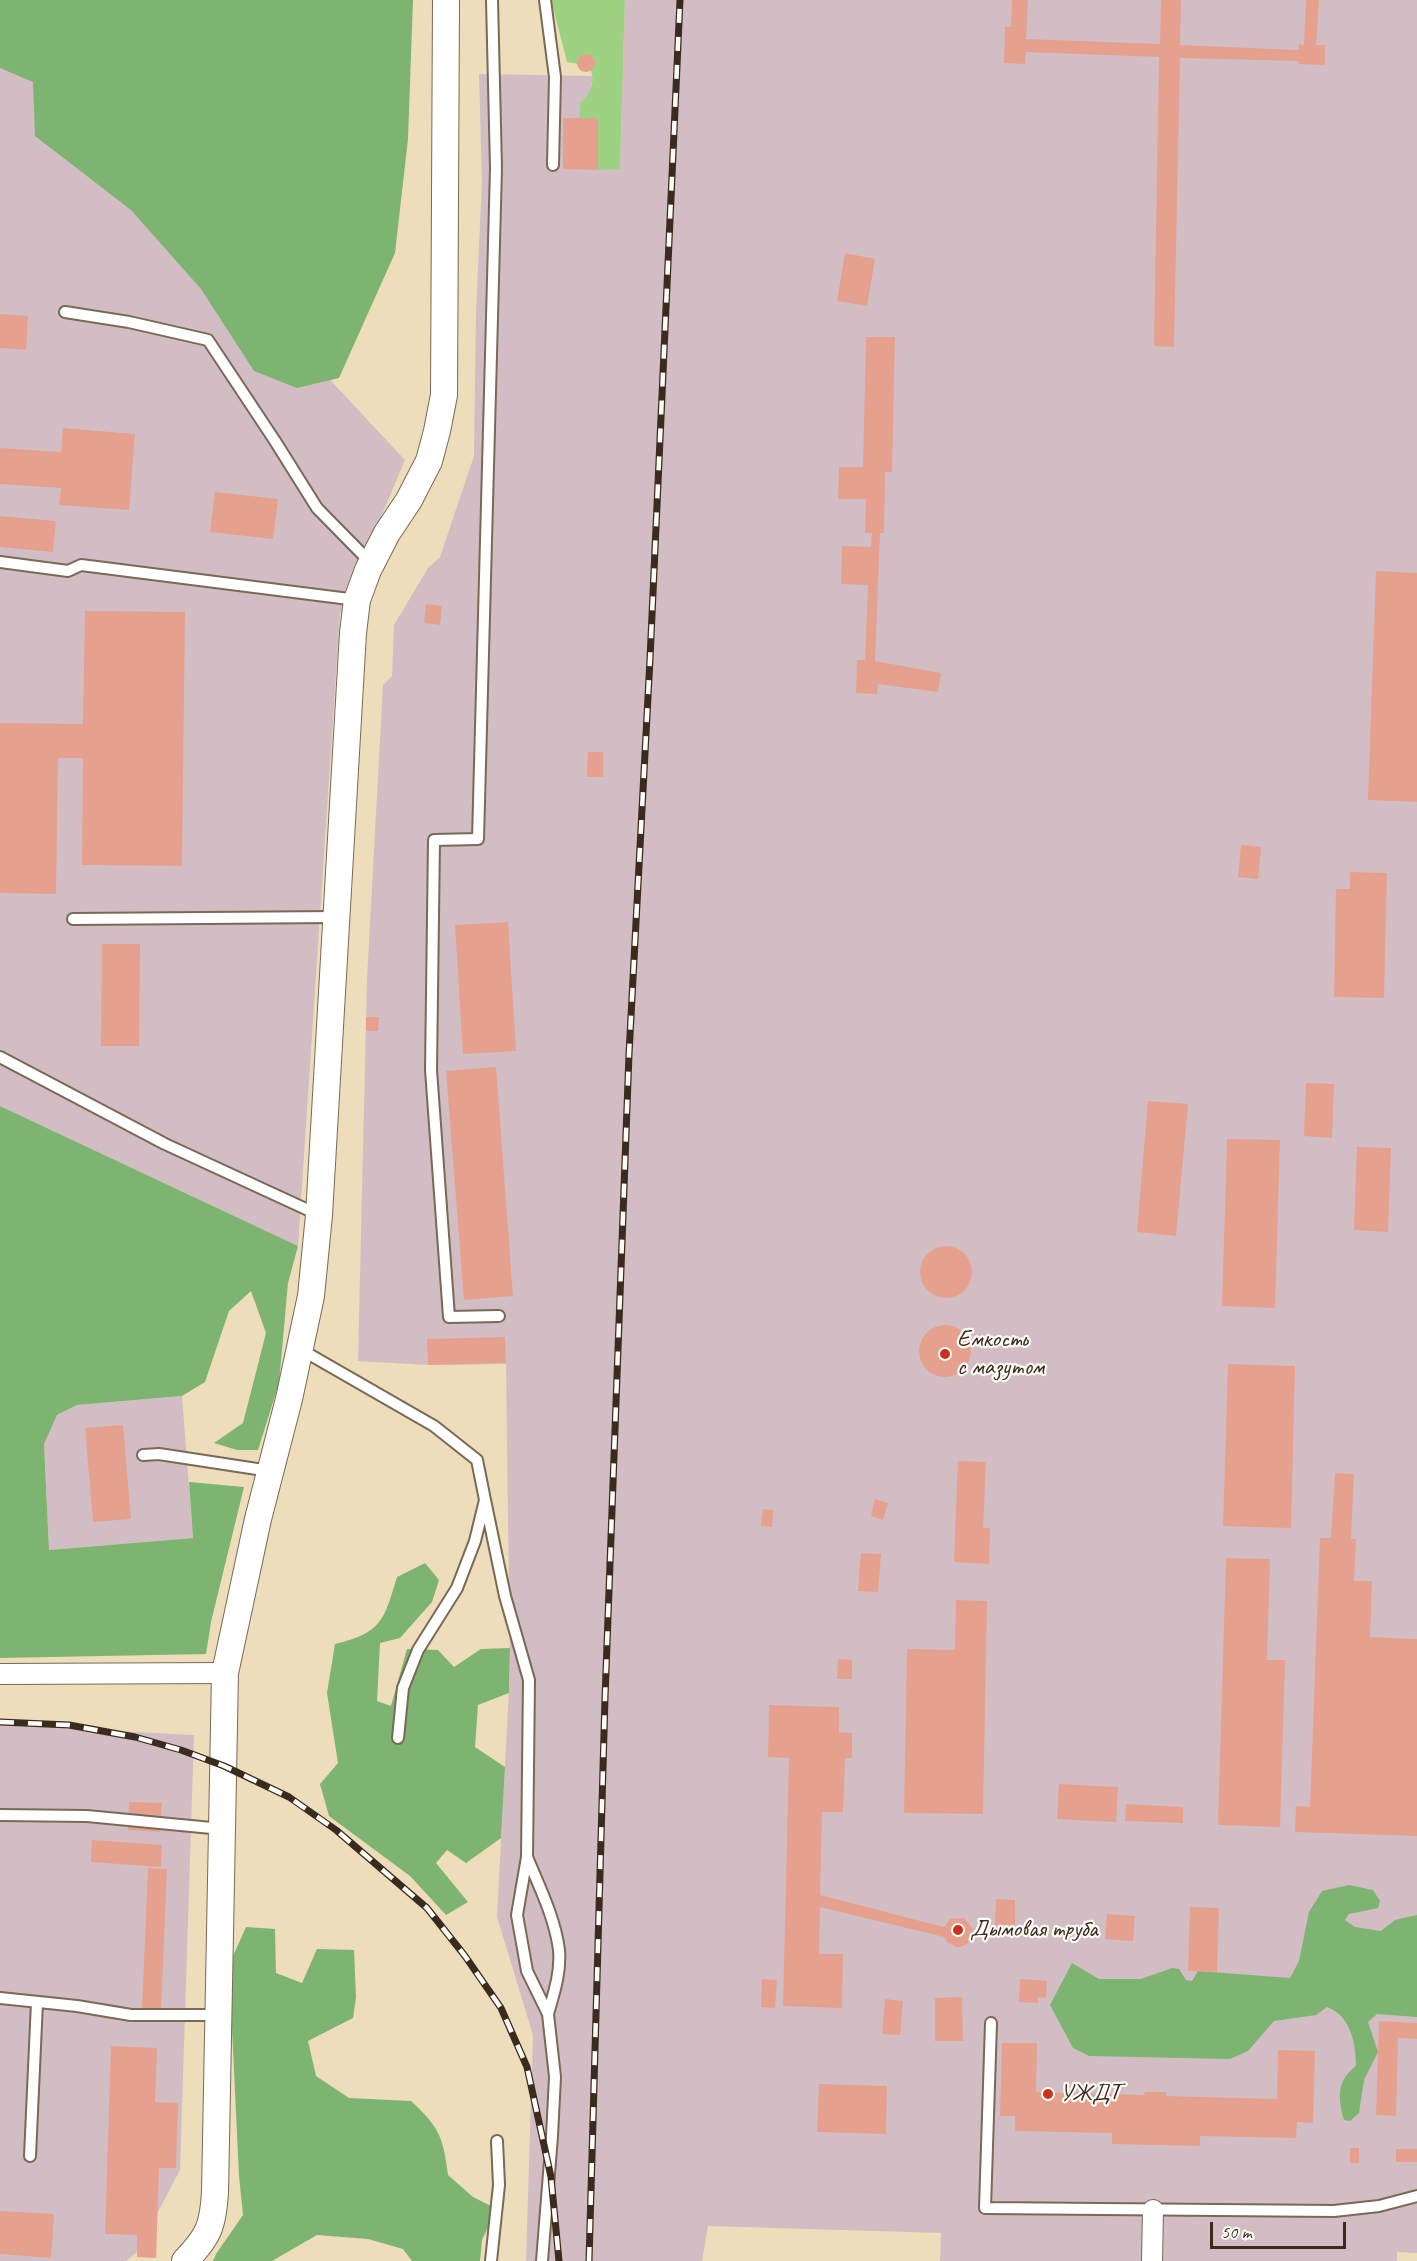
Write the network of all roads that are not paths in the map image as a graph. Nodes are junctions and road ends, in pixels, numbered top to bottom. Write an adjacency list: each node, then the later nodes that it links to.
1 (446, 0): 7 (street)
2 (492, 0): 13 (lane)
3 (545, 0): 4 (lane)
4 (553, 165)
5 (65, 312): 7 (lane)
6 (0, 562): 8 (lane)
7 (372, 563): 8 (street)
8 (357, 600): 9 (street)
9 (337, 917): 10 (lane); 12 (street)
10 (73, 919)
11 (0, 1057): 12 (lane)
12 (319, 1215): 14 (street)
13 (499, 1316)
14 (300, 1349): 16 (street); 17 (lane)
15 (143, 1455): 16 (lane)
16 (270, 1471): 18 (street)
17 (485, 1500): 20 (lane); 23 (lane)
18 (225, 1673): 19 (street); 22 (street)
19 (0, 1674)
20 (398, 1738)
21 (0, 1815): 22 (lane)
22 (222, 1829): 27 (street)
23 (528, 1857): 26 (lane); 26 (lane)
24 (0, 1998): 25 (lane)
25 (36, 2002): 27 (lane); 30 (lane)
26 (548, 2014): 35 (lane)
27 (219, 2015): 33 (street)
28 (991, 2023): 32 (lane)
29 (497, 2141): 34 (lane)
30 (30, 2156)
31 (1417, 2196): 32 (lane)
32 (1154, 2210): 36 (street)
33 (185, 2261)
34 (491, 2261)
35 (542, 2261)
36 (1152, 2261)

